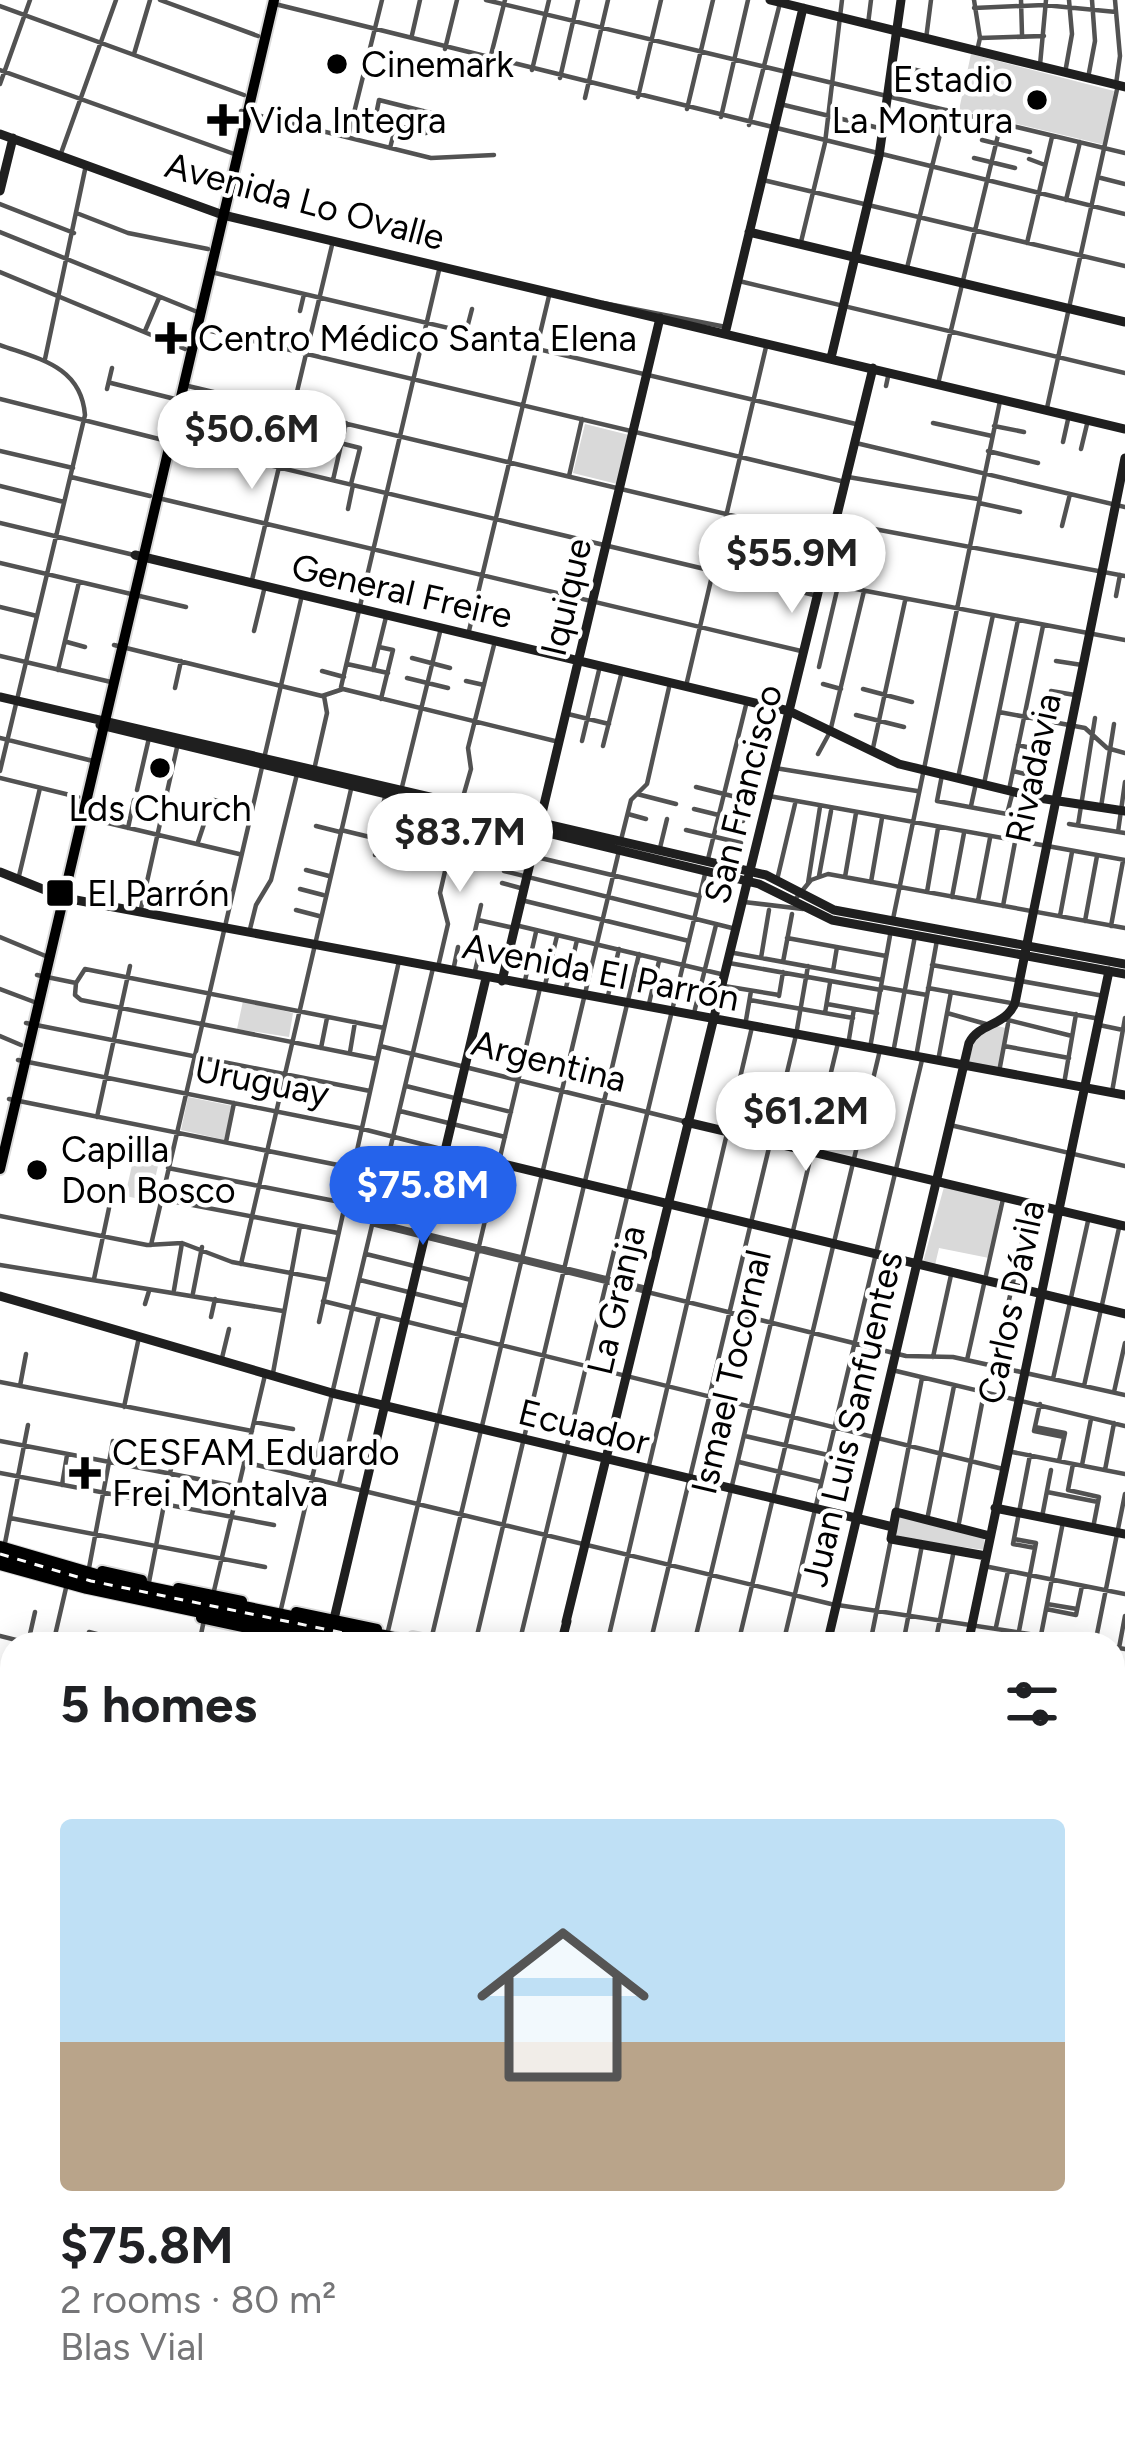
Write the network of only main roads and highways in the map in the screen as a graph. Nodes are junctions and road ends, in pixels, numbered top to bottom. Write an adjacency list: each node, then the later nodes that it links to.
1 (271, 1): 2 (main road); 2 (main road)
2 (244, 112): 3 (main road)
3 (220, 214): 4 (main road); 4 (main road)
4 (207, 268): 5 (main road)
5 (197, 313): 6 (main road); 6 (main road)
6 (176, 399): 7 (main road)
7 (90, 760): 8 (main road); 8 (main road)
8 (77, 816): 9 (main road)
9 (29, 1024): 10 (main road); 10 (main road)
10 (21, 1061): 11 (main road)
11 (7, 1116): 12 (main road); 13 (main road)
12 (0, 1138)
13 (0, 1168)
14 (2, 1544): 16 (main road); 17 (highway)
15 (0, 1566): 18 (main road); 19 (highway)
16 (145, 1581): 17 (highway); 23 (main road)
17 (231, 1605): 22 (highway)
18 (229, 1624): 19 (highway); 20 (main road)
19 (264, 1624): 21 (highway)
20 (268, 1632)
21 (301, 1632)
22 (373, 1632)
23 (391, 1632)

